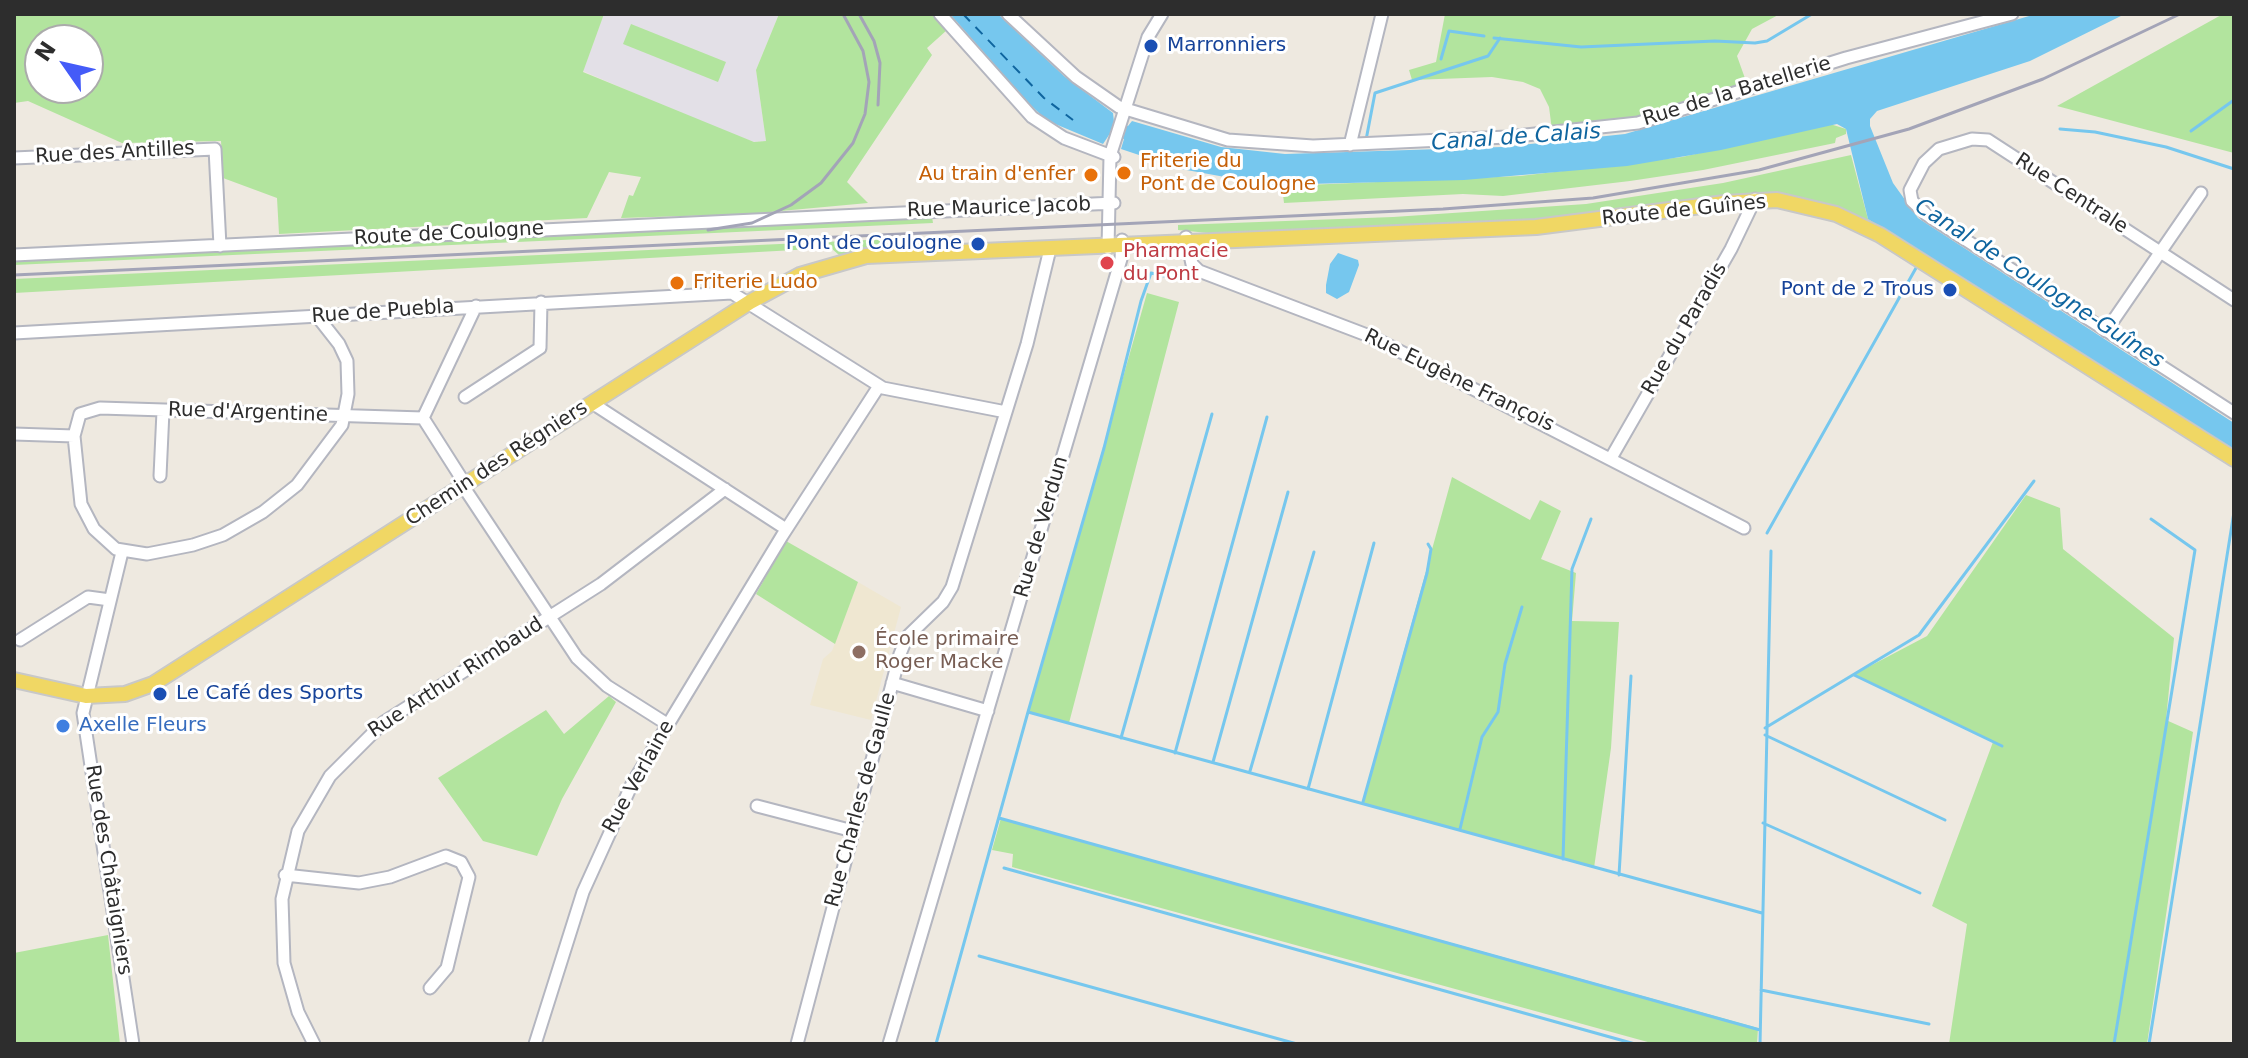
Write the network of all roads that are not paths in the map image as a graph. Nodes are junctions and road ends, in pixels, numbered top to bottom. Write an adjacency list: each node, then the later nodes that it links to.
1 (940, 14): 10 (street)
2 (1008, 14): 8 (street, Rue de la Batellerie)
3 (1148, 14): 7 (street)
4 (1162, 14): 7 (street)
5 (1382, 14): 9 (street)
6 (2012, 14): 9 (street, Rue de la Batellerie)
7 (1148, 37): 8 (street)
8 (1124, 113): 9 (street, Rue de la Batellerie); 10 (street)
9 (1350, 145)
10 (1112, 153): 14 (street, Rue de Verdun)
11 (14, 158): 18 (street, Rue des Antilles)
12 (2201, 193): 21 (street)
13 (1755, 199): 16 (main road, Route de Guînes); 40 (street, Rue du Paradis); 41 (main road, Route de Guînes)
14 (1110, 203): 15 (street, Rue Maurice Jacob); 17 (street, Rue de Verdun)
15 (883, 213): 18 (street, Route de Coulogne)
16 (1186, 240): 17 (main road, Route de Guînes); 40 (street, Rue Eugène François)
17 (1115, 244): 19 (main road, Chemin des Régniers); 20 (main road, Chemin des Régniers); 54 (street, Rue de Verdun)
18 (220, 246): 22 (street, Route de Coulogne)
19 (1050, 249): 20 (main road, Chemin des Régniers); 34 (street, Rue Charles de Gaulle)
20 (992, 251): 25 (main road, Chemin des Régniers)
21 (2160, 252): 23 (street, Rue Centrale); 28 (street); 28 (street, Rue Centrale)
22 (14, 255)
23 (2234, 300)
24 (541, 302): 25 (street, Rue de Puebla); 26 (street, Rue de Puebla); 31 (street)
25 (750, 302): 30 (street); 32 (main road, Chemin des Régniers)
26 (476, 306): 27 (street, Rue de Puebla); 37 (street)
27 (317, 316): 29 (street, Rue de Puebla); 36 (street)
28 (2106, 331): 35 (street)
29 (14, 333)
30 (879, 386): 34 (street); 46 (street, Rue Verlaine)
31 (465, 397)
32 (592, 403): 43 (main road, Chemin des Régniers); 44 (street)
33 (163, 411): 36 (street, Rue d'Argentine); 39 (street, Rue d'Argentine); 42 (street)
34 (1006, 412): 52 (street, Rue Charles de Gaulle)
35 (2234, 413)
36 (346, 416): 37 (street, Rue d'Argentine); 47 (street)
37 (423, 418): 43 (street)
38 (14, 434): 39 (street)
39 (74, 436): 47 (street)
40 (1611, 458): 45 (street, Rue Eugène François)
41 (2234, 459)
42 (160, 476)
43 (464, 485): 49 (street); 53 (main road, Chemin des Régniers)
44 (725, 489): 46 (street); 49 (street, Rue Arthur Rimbaud)
45 (1744, 528)
46 (786, 529): 55 (street, Rue Verlaine)
47 (122, 552): 48 (street, Rue des Châtaigniers)
48 (110, 600): 50 (street); 53 (street, Rue des Châtaigniers)
49 (548, 618): 55 (street); 58 (street, Rue Arthur Rimbaud)
50 (20, 640)
51 (14, 680): 53 (main road, Chemin des Régniers)
52 (892, 683): 54 (street); 57 (street, Rue Charles de Gaulle)
53 (86, 696): 60 (street, Rue des Châtaigniers)
54 (988, 711): 64 (street, Rue de Verdun)
55 (667, 724): 62 (street, Rue Verlaine)
56 (757, 806): 57 (street)
57 (853, 831): 63 (street, Rue Charles de Gaulle)
58 (285, 875): 59 (street); 61 (street, Rue Arthur Rimbaud)
59 (430, 988)
60 (133, 1044)
61 (314, 1044)
62 (535, 1044)
63 (797, 1044)
64 (889, 1044)

